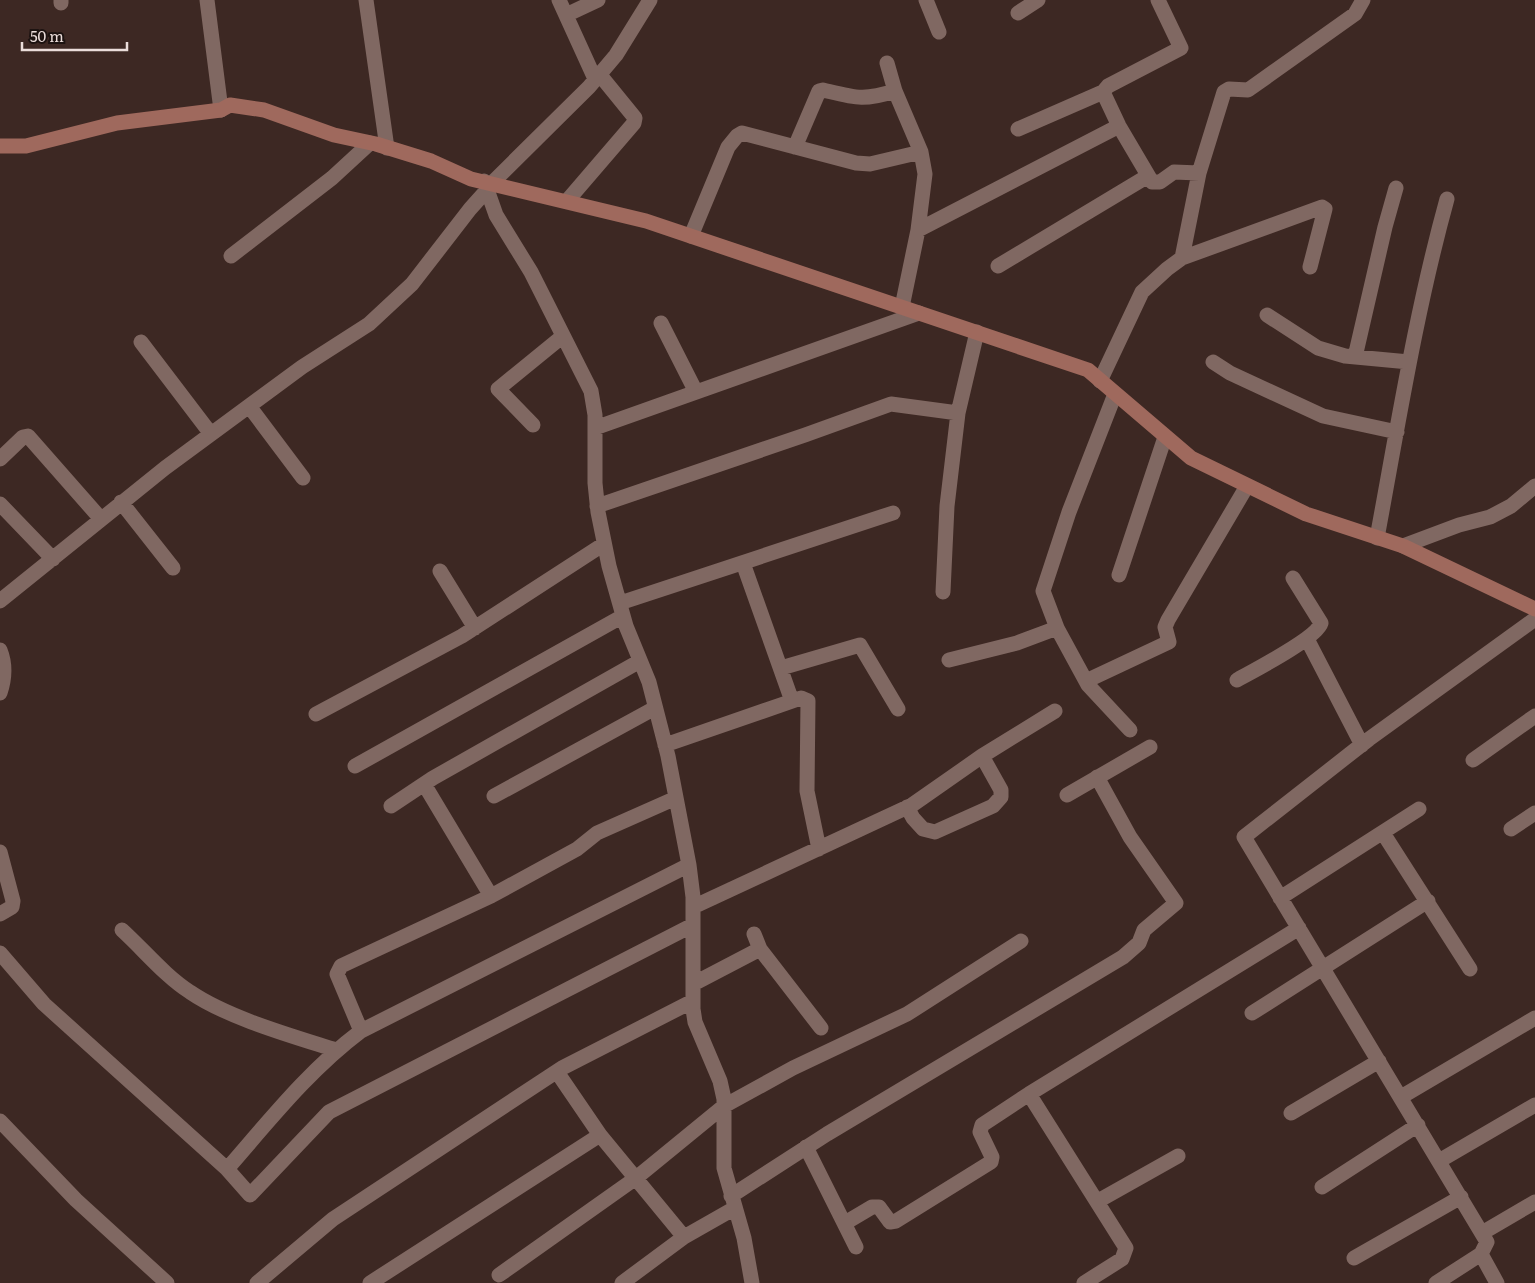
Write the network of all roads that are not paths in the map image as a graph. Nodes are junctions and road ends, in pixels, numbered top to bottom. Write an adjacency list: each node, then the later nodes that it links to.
1 (207, 0): 18 (street)
2 (366, 0): 24 (street)
3 (559, 0): 12 (street)
4 (598, 0): 12 (street)
5 (663, 0): 10 (street)
6 (926, 0): 13 (street)
7 (1038, 0): 11 (street)
8 (1158, 0): 17 (street)
9 (1363, 0): 26 (street)
10 (649, 3): 15 (street)
11 (1018, 12)
12 (566, 15): 15 (street)
13 (939, 32)
14 (886, 63): 16 (street)
15 (598, 77): 28 (street); 31 (street)
16 (895, 91): 23 (street); 25 (street)
17 (1103, 92): 19 (street); 20 (street)
18 (221, 110): 21 (main road); 22 (main road)
19 (1119, 126): 27 (street); 32 (street)
20 (1018, 129)
21 (370, 143): 24 (main road); 34 (street)
22 (0, 146)
23 (795, 147): 25 (street); 33 (street)
24 (387, 148): 28 (main road)
25 (921, 152): 32 (street)
26 (1199, 173): 27 (street); 35 (street)
27 (1148, 176): 36 (street)
28 (488, 184): 31 (main road); 43 (street); 51 (street)
29 (1396, 188): 45 (street)
30 (1447, 200): 47 (street)
31 (567, 201): 33 (main road)
32 (918, 230): 38 (street)
33 (691, 236): 38 (main road)
34 (232, 256)
35 (1182, 258): 37 (street); 48 (street)
36 (998, 266)
37 (1310, 267)
38 (902, 307): 39 (main road)
39 (919, 313): 42 (main road); 49 (street)
40 (1267, 315): 45 (street)
41 (661, 322): 49 (street)
42 (977, 332): 48 (main road); 52 (street)
43 (563, 336): 53 (street); 54 (street)
44 (141, 342): 56 (street)
45 (1355, 357): 47 (street)
46 (1213, 362): 55 (street)
47 (1410, 362): 55 (street)
48 (1100, 381): 50 (main road)
49 (696, 392): 54 (street)
50 (1115, 394): 57 (main road); 82 (street)
51 (249, 406): 56 (street); 59 (street)
52 (958, 413): 64 (street); 76 (street)
53 (533, 425)
54 (595, 428): 64 (street)
55 (1397, 432): 67 (street)
56 (210, 434): 62 (street)
57 (1165, 436): 60 (main road); 74 (street)
58 (0, 459): 66 (street)
59 (303, 478)
60 (1248, 486): 67 (main road); 89 (street)
61 (1535, 486): 69 (street)
62 (121, 502): 66 (street); 72 (street)
63 (0, 504): 70 (street)
64 (597, 506): 68 (street)
65 (893, 513): 71 (street)
66 (102, 519): 70 (street)
67 (1377, 538): 69 (main road)
68 (604, 544): 79 (street); 81 (street)
69 (1403, 546): 78 (main road)
70 (53, 559): 77 (street)
71 (743, 563): 79 (street); 87 (street)
72 (173, 568)
73 (440, 571): 81 (street)
74 (1119, 574)
75 (1293, 578): 83 (street)
76 (942, 592)
77 (0, 601)
78 (1535, 609)
79 (622, 610): 86 (street); 103 (street)
80 (1535, 619): 99 (street)
81 (475, 628): 95 (street)
82 (1057, 628): 85 (street); 89 (street)
83 (1307, 639): 88 (street); 99 (street)
84 (0, 650): 90 (street)
85 (949, 660)
86 (640, 661): 92 (street); 105 (street)
87 (780, 668): 91 (street); 93 (street)
88 (1237, 680)
89 (1086, 681): 97 (street)
90 (0, 693)
91 (792, 701): 98 (street); 115 (street)
92 (655, 708): 98 (street); 107 (street)
93 (898, 709)
94 (1055, 711): 101 (street)
95 (316, 714)
96 (1535, 716): 102 (street)
97 (1130, 730)
98 (665, 745): 108 (street)
99 (1362, 745): 119 (street)
100 (1150, 747): 104 (street)
101 (982, 756): 110 (street); 110 (street)
102 (1473, 760)
103 (355, 766)
104 (1097, 777): 106 (street); 149 (street)
105 (424, 784): 109 (street); 118 (street)
106 (1067, 795)
107 (494, 796)
108 (676, 798): 117 (street); 118 (street)
109 (391, 806)
110 (907, 807): 115 (street)
111 (1419, 808): 114 (street)
112 (1535, 813): 113 (street)
113 (1511, 829)
114 (1384, 833): 119 (street); 120 (street)
115 (819, 849): 121 (street)
116 (0, 852): 122 (street)
117 (689, 865): 121 (street); 137 (street)
118 (491, 896): 137 (street)
119 (1280, 898): 124 (street)
120 (1428, 901): 130 (street); 131 (street)
121 (693, 907): 123 (street)
122 (0, 914)
123 (693, 925): 132 (street); 152 (street)
124 (1299, 928): 130 (street); 141 (street)
125 (122, 930): 138 (street)
126 (754, 934): 128 (street)
127 (1021, 941): 144 (street)
128 (760, 949): 132 (street); 136 (street)
129 (0, 953): 152 (street)
130 (1323, 968): 134 (street); 139 (street)
131 (1470, 969)
132 (693, 984): 133 (street)
133 (693, 1001): 140 (street); 144 (street)
134 (1252, 1013)
135 (1535, 1018): 142 (street)
136 (821, 1028)
137 (361, 1031): 138 (street)
138 (336, 1050): 152 (street)
139 (1379, 1060): 142 (street); 145 (street)
140 (557, 1072): 148 (street); 167 (street)
141 (1029, 1094): 156 (street); 159 (street)
142 (1401, 1097): 147 (street)
143 (1535, 1105): 151 (street)
144 (724, 1106): 153 (street); 157 (street)
145 (1291, 1113)
146 (0, 1121): 166 (street)
147 (1418, 1125): 151 (street); 154 (street)
148 (600, 1135): 153 (street); 168 (street)
149 (806, 1148): 157 (street); 159 (street)
150 (1178, 1156): 156 (street)
151 (1439, 1160): 155 (street)
152 (227, 1169)
153 (636, 1178): 161 (street); 165 (street)
154 (1322, 1187)
155 (1461, 1197): 160 (street); 164 (street)
156 (1098, 1201): 171 (street)
157 (733, 1202): 161 (street); 170 (street)
158 (1535, 1202): 160 (street)
159 (845, 1223): 162 (street)
160 (1482, 1233): 163 (street)
161 (684, 1237): 169 (street)
162 (856, 1247)
163 (1481, 1254): 172 (street); 173 (street)
164 (1354, 1258)
165 (499, 1275)
166 (167, 1283)
167 (257, 1283)
168 (370, 1283)
169 (622, 1283)
170 (752, 1283)
171 (1084, 1283)
172 (1436, 1283)
173 (1497, 1283)

